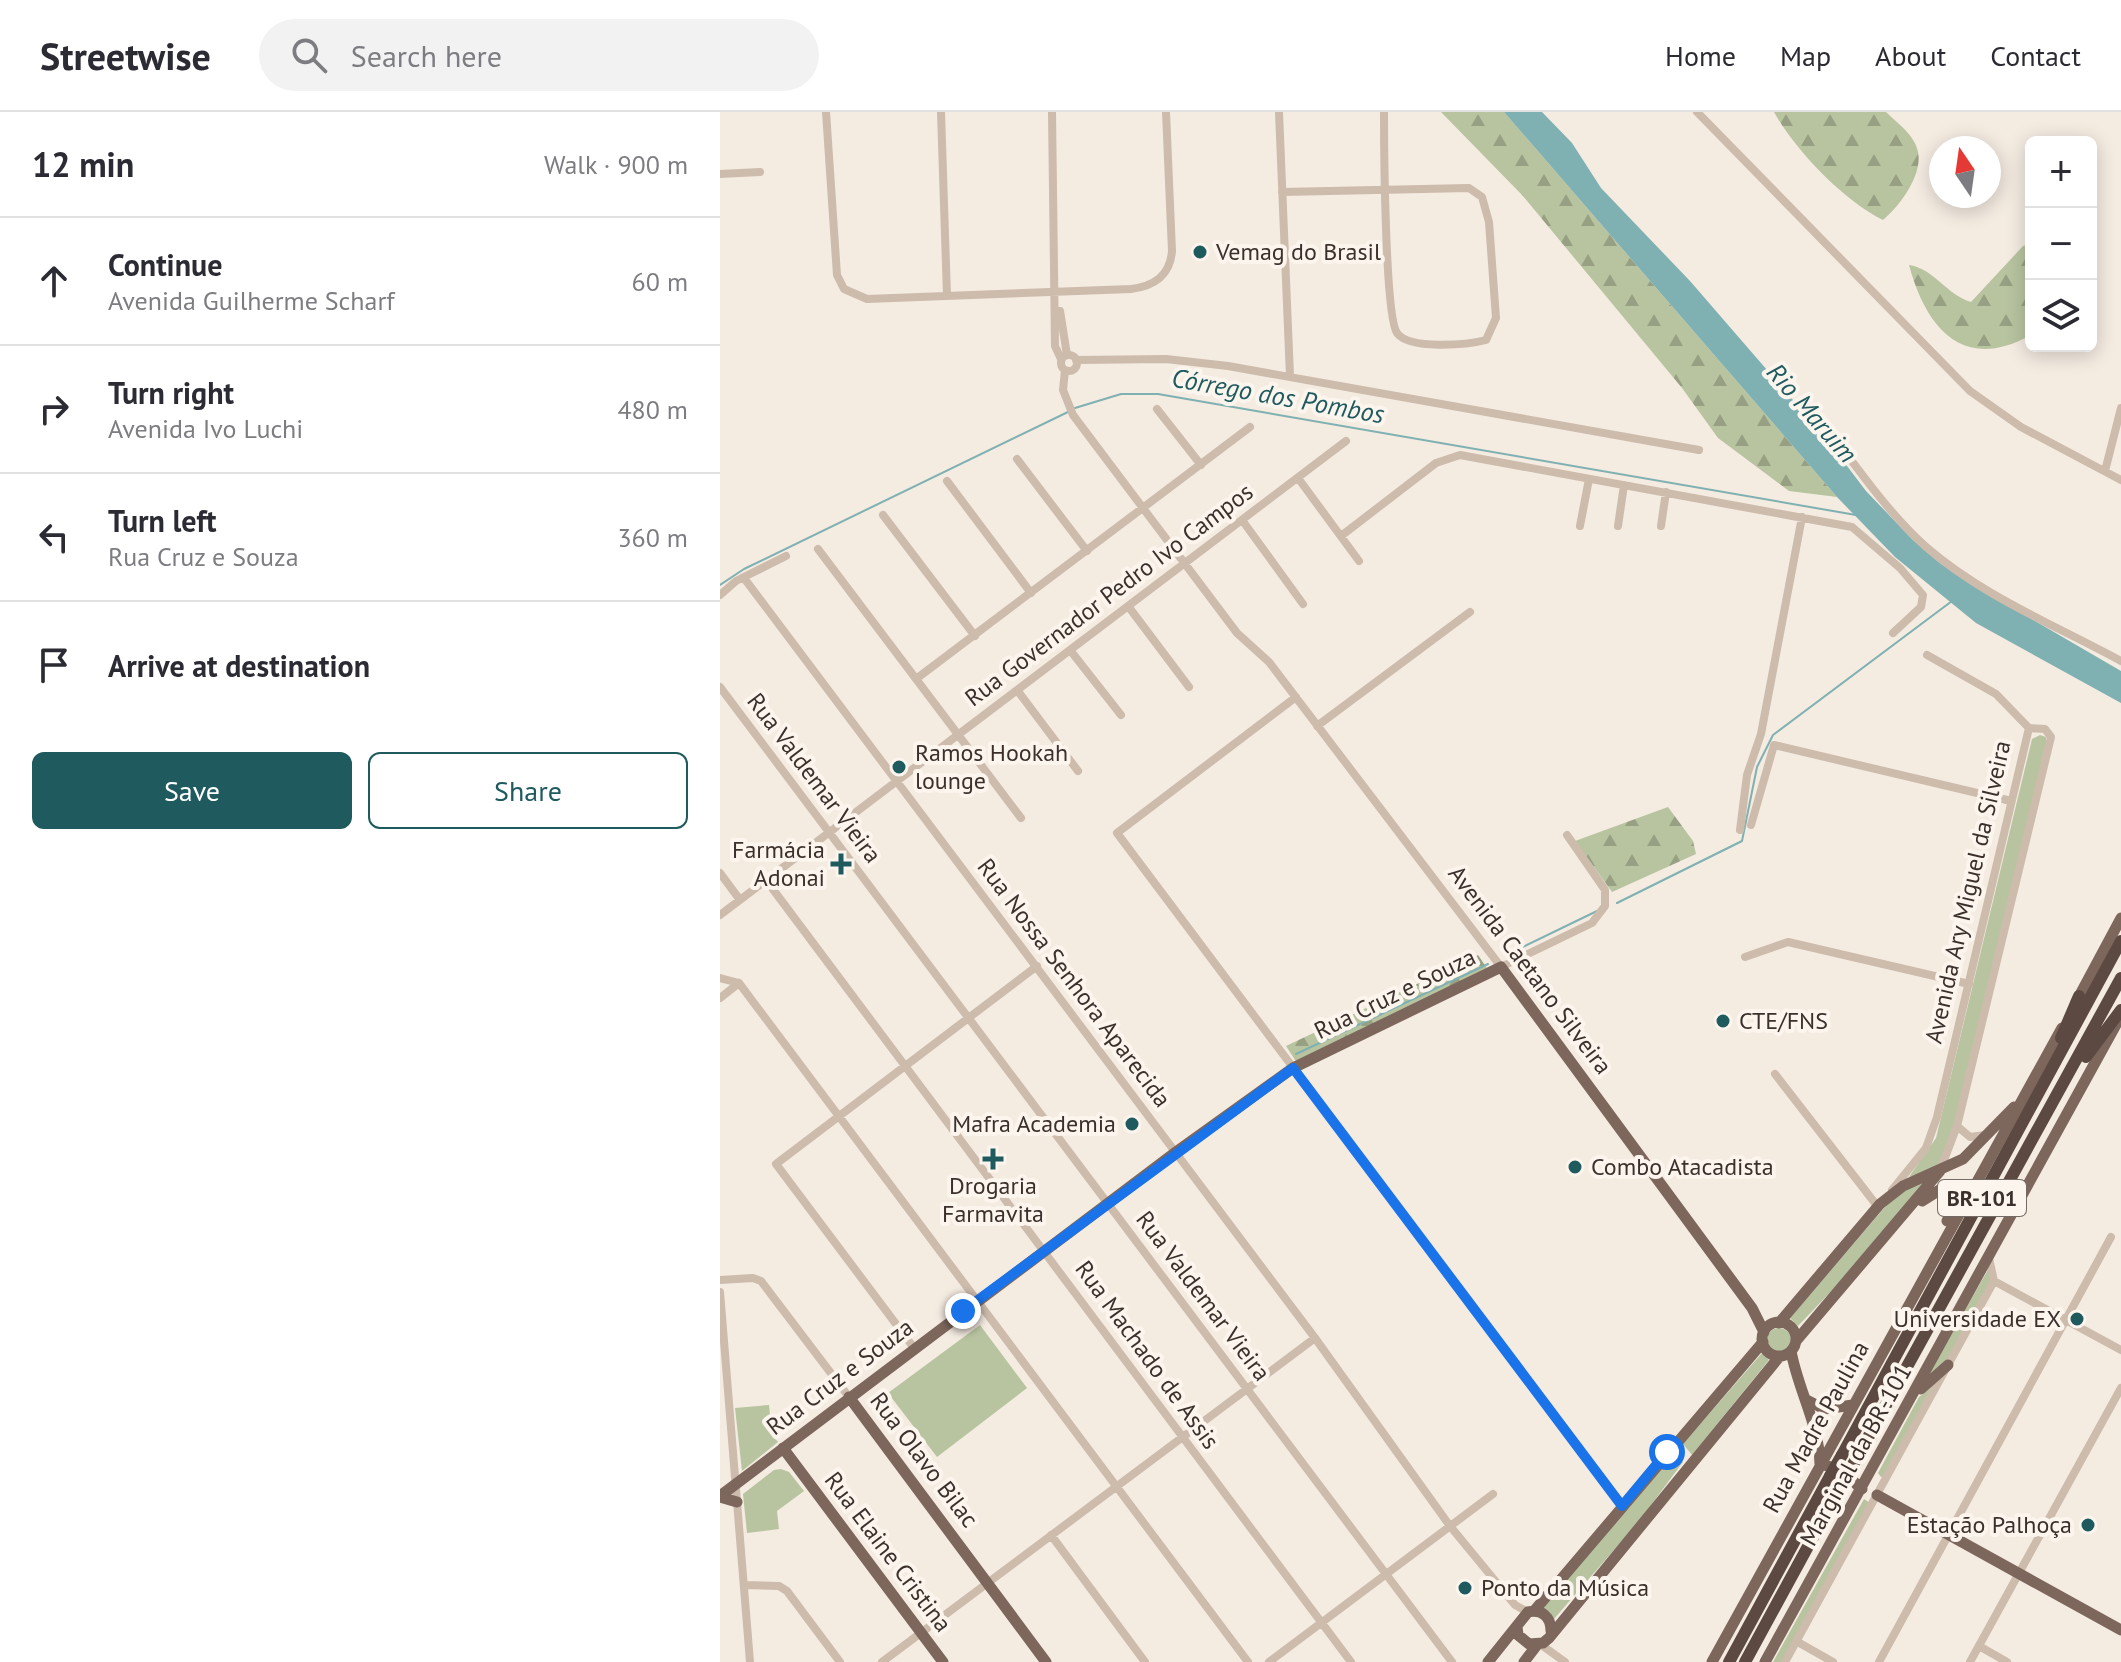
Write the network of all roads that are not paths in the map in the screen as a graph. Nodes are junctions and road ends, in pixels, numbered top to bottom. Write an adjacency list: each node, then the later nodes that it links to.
1 (826, 112): 13 (street)
2 (941, 112): 13 (street)
3 (1052, 112): 12 (street, Avenida Caetano Silveira)
4 (1166, 112): 12 (street)
5 (1279, 112): 11 (street)
6 (1384, 112): 10 (street)
7 (1697, 112): 25 (street)
8 (760, 172): 9 (street)
9 (720, 174)
10 (1386, 189): 10 (street); 11 (street)
11 (1282, 192): 16 (street)
12 (1056, 291): 13 (street); 14 (street, Avenida Caetano Silveira)
13 (947, 296)
14 (1068, 358): 15 (street, Avenida Caetano Silveira); 15 (street); 16 (street)
15 (1065, 370): 32 (street, Avenida Caetano Silveira)
16 (1290, 376): 22 (street)
17 (2121, 408): 25 (street)
18 (1157, 409): 24 (street)
19 (1816, 414): 55 (street)
20 (1250, 427): 24 (street)
21 (1346, 441): 26 (street, Rua Governador Pedro Ivo Campos)
22 (1699, 450)
23 (1017, 459): 41 (street)
24 (1201, 465): 32 (street)
25 (2105, 471): 28 (street)
26 (1298, 478): 35 (street, Rua Governador Pedro Ivo Campos); 39 (street)
27 (1589, 479): 30 (street); 36 (street); 39 (street)
28 (2121, 480)
29 (947, 481): 46 (street)
30 (1624, 485): 31 (street); 37 (street)
31 (1666, 492): 34 (street); 38 (street)
32 (1144, 508): 41 (street); 44 (street, Avenida Caetano Silveira)
33 (883, 515): 52 (street)
34 (1802, 517): 51 (street); 65 (street)
35 (1242, 520): 44 (street, Rua Governador Pedro Ivo Campos); 48 (street)
36 (1580, 526)
37 (1618, 526)
38 (1661, 526)
39 (1341, 536): 43 (street)
40 (818, 549): 56 (street)
41 (1087, 551): 46 (street)
42 (786, 556): 45 (street)
43 (1359, 561)
44 (1185, 563): 49 (street, Rua Governador Pedro Ivo Campos); 60 (street, Avenida Caetano Silveira)
45 (744, 578): 47 (street); 68 (street, Rua Nossa Senhora Aparecida)
46 (1031, 593): 52 (street)
47 (720, 595)
48 (1303, 604)
49 (1128, 606): 53 (street, Rua Governador Pedro Ivo Campos); 58 (street)
50 (1470, 612): 62 (street)
51 (1893, 633)
52 (975, 636): 56 (street)
53 (1070, 650): 59 (street, Rua Governador Pedro Ivo Campos); 61 (street)
54 (1927, 655): 63 (street)
55 (2121, 661)
56 (916, 679): 64 (street)
57 (720, 687): 73 (street, Rua Valdemar Vieira)
58 (1189, 687)
59 (1017, 690): 64 (street, Rua Governador Pedro Ivo Campos); 67 (street)
60 (1296, 697): 62 (street, Avenida Caetano Silveira); 93 (street)
61 (1121, 715)
62 (1317, 726): 83 (street, Avenida Caetano Silveira)
63 (2029, 728): 69 (street, Avenida Ary Miguel da Silveira); 99 (street, Avenida Ary Miguel da Silveira)
64 (958, 734): 68 (street, Rua Governador Pedro Ivo Campos); 70 (street)
65 (1762, 735): 66 (street); 72 (street)
66 (1774, 744): 69 (street); 71 (street)
67 (1078, 771)
68 (896, 781): 73 (street, Rua Governador Pedro Ivo Campos); 82 (street, Rua Nossa Senhora Aparecida)
69 (2011, 801): 87 (street, Avenida Ary Miguel da Silveira)
70 (1021, 818)
71 (1751, 825)
72 (1740, 830)
73 (829, 832): 76 (street, Rua Governador Pedro Ivo Campos); 91 (street, Rua Valdemar Vieira)
74 (1567, 835): 83 (street)
75 (720, 873): 77 (street)
76 (766, 880): 77 (street, Rua Governador Pedro Ivo Campos); 92 (street, Rua Machado de Assis)
77 (740, 900): 78 (street, Rua Governador Pedro Ivo Campos)
78 (720, 915)
79 (2121, 918): 88 (main road, Rua Madre Paulina)
80 (2121, 941): 96 (highway, BR-101)
81 (1745, 957): 87 (street)
82 (1037, 966): 91 (street); 101 (street, Rua Nossa Senhora Aparecida)
83 (1501, 967): 93 (main road, Rua Cruz e Souza); 114 (main road, Avenida Caetano Silveira)
84 (720, 978): 86 (street)
85 (2121, 978): 95 (highway, BR-101)
86 (739, 983): 89 (street); 98 (street)
87 (1969, 984): 104 (street, Avenida Ary Miguel da Silveira)
88 (2079, 996): 96 (highway); 97 (main road, Rua Madre Paulina)
89 (720, 998)
90 (2121, 1012): 95 (highway); 108 (main road, Marginal da BR-101)
91 (969, 1018): 92 (street); 103 (street, Rua Valdemar Vieira)
92 (906, 1065): 98 (street); 107 (street, Rua Machado de Assis)
93 (1293, 1068): 101 (main road, Rua Cruz e Souza); 144 (street)
94 (1775, 1074): 104 (street)
95 (2063, 1088): 176 (highway, BR-101, bridge)
96 (2040, 1093): 175 (highway, BR-101, bridge)
97 (2026, 1094): 100 (main road); 109 (main road, Rua Madre Paulina)
98 (840, 1115): 113 (street); 119 (street)
99 (1957, 1126): 100 (street); 102 (street, Avenida Ary Miguel da Silveira)
100 (1989, 1133): 102 (main road)
101 (1176, 1152): 103 (main road, Rua Cruz e Souza); 118 (street, Rua Nossa Senhora Aparecida)
102 (1940, 1170): 104 (main road); 105 (main road, Avenida Ary Miguel da Silveira)
103 (1108, 1203): 107 (main road, Rua Cruz e Souza); 124 (street, Rua Valdemar Vieira)
104 (1879, 1206): 116 (main road, Avenida Ary Miguel da Silveira)
105 (1893, 1229): 109 (main road); 121 (main road, Avenida Ary Miguel da Silveira)
106 (2111, 1237): 115 (street)
107 (1044, 1250): 113 (main road, Rua Cruz e Souza); 129 (street, Rua Machado de Assis)
108 (1989, 1258): 111 (street); 125 (main road, Marginal da BR-101)
109 (1930, 1267): 128 (main road, Rua Madre Paulina)
110 (720, 1280): 126 (street, Rua Olavo Bilac)
111 (1994, 1281): 115 (street); 122 (street)
112 (720, 1292): 140 (street)
113 (979, 1299): 119 (main road, Rua Cruz e Souza); 138 (street)
114 (1752, 1308): 116 (main road, Avenida Caetano Silveira); 117 (main road, Avenida Caetano Silveira)
115 (2065, 1320): 120 (street); 147 (street)
116 (1777, 1323): 117 (main road, Avenida Ary Miguel da Silveira); 121 (main road, Avenida Caetano Silveira)
117 (1763, 1337): 121 (main road); 131 (main road, Avenida Ary Miguel da Silveira)
118 (1315, 1338): 124 (street); 145 (street, Rua Nossa Senhora Aparecida)
119 (914, 1348): 126 (main road, Rua Cruz e Souza)
120 (2121, 1350)
121 (1787, 1351): 127 (main road); 136 (main road, Avenida Ary Miguel da Silveira)
122 (1948, 1365): 125 (main road); 142 (street)
123 (2121, 1388): 149 (street)
124 (1247, 1389): 129 (street); 148 (street, Rua Valdemar Vieira)
125 (1914, 1394): 137 (main road, Marginal da BR-101)
126 (849, 1397): 130 (main road, Rua Cruz e Souza); 150 (main road, Rua Olavo Bilac)
127 (1805, 1399): 128 (main road); 134 (main road)
128 (1853, 1405): 132 (main road, Rua Madre Paulina)
129 (1182, 1437): 138 (street); 153 (street, Rua Machado de Assis)
130 (783, 1448): 133 (main road, Rua Cruz e Souza); 135 (main road, Rua Elaine Cristina)
131 (1667, 1452): 136 (main road); 144 (main road, Avenida Ary Miguel da Silveira)
132 (1826, 1453): 134 (main road, Rua Madre Paulina); 137 (main road)
133 (763, 1464): 135 (main road, Rua Elaine Cristina); 140 (main road, Rua Cruz e Souza)
134 (1820, 1464): 139 (main road); 174 (main road, Rua Madre Paulina)
135 (798, 1467): 155 (main road, Rua Elaine Cristina)
136 (1688, 1468): 156 (main road, Avenida Ary Miguel da Silveira)
137 (1874, 1468): 139 (main road, Marginal da BR-101)
138 (1117, 1486): 146 (street); 167 (street)
139 (1862, 1489): 177 (main road, Marginal da BR-101)
140 (725, 1491): 143 (main road)
141 (1493, 1494): 145 (street)
142 (1877, 1495): 147 (main road); 157 (street)
143 (737, 1502): 151 (street)
144 (1622, 1506): 152 (main road, Avenida Ary Miguel da Silveira)
145 (1450, 1526): 148 (street); 152 (street, Rua Nossa Senhora Aparecida)
146 (1051, 1535): 150 (street); 166 (street)
147 (1947, 1536): 149 (main road); 180 (street)
148 (1385, 1574): 153 (street); 170 (street, Rua Valdemar Vieira)
149 (2018, 1575): 154 (main road); 159 (street)
150 (988, 1583): 155 (street); 165 (main road, Rua Olavo Bilac)
151 (744, 1585): 161 (street); 162 (street)
152 (1524, 1618): 156 (main road); 158 (main road); 171 (main road, Avenida Ary Miguel da Silveira)
153 (1322, 1622): 168 (street); 169 (street, Rua Machado de Assis)
154 (2121, 1630)
155 (921, 1632): 163 (street); 164 (main road, Rua Elaine Cristina)
156 (1551, 1633): 158 (main road, Avenida Ary Miguel da Silveira); 160 (street)
157 (1796, 1641): 178 (street); 179 (street)
158 (1538, 1644): 160 (street); 172 (main road, Avenida Ary Miguel da Silveira)
159 (1979, 1646): 181 (street); 182 (street)
160 (1554, 1651): 173 (street)
161 (750, 1662)
162 (840, 1662)
163 (882, 1662)
164 (943, 1662)
165 (1046, 1662)
166 (1145, 1662)
167 (1248, 1662)
168 (1269, 1662)
169 (1351, 1662)
170 (1452, 1662)
171 (1488, 1662)
172 (1524, 1662)
173 (1565, 1662)
174 (1712, 1662)
175 (1729, 1662)
176 (1745, 1662)
177 (1765, 1662)
178 (1785, 1662)
179 (1833, 1662)
180 (1879, 1662)
181 (1970, 1662)
182 (2007, 1662)

